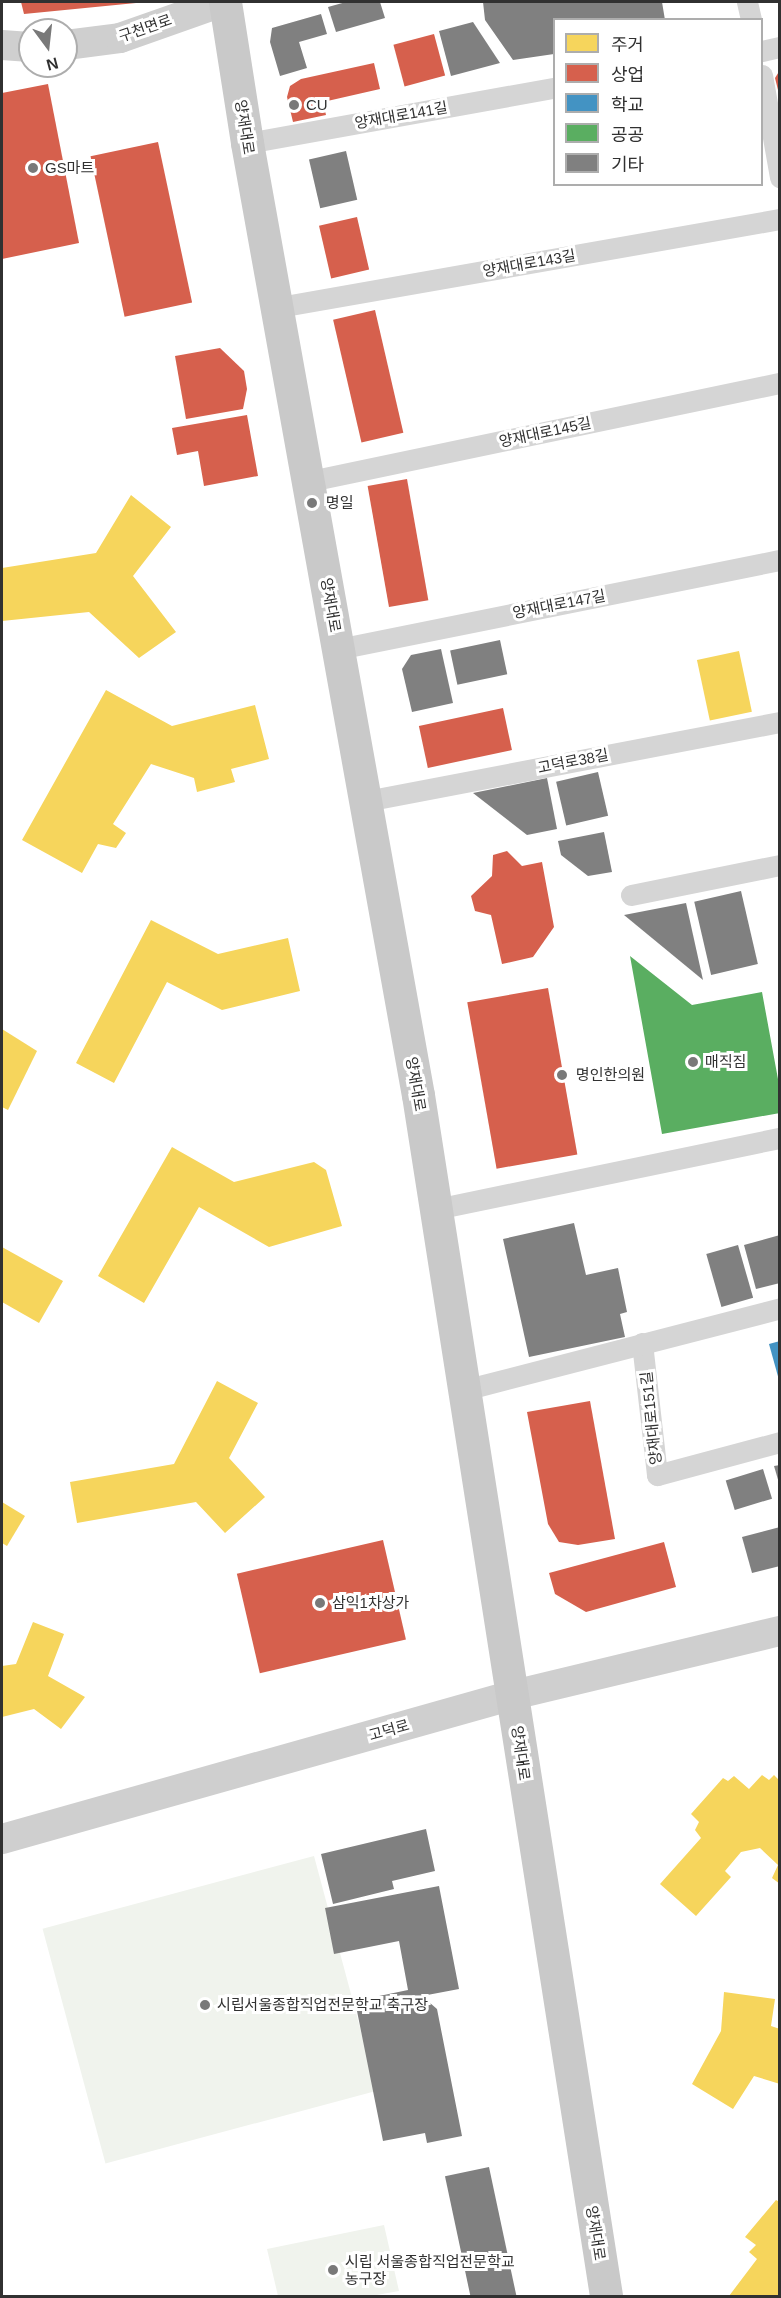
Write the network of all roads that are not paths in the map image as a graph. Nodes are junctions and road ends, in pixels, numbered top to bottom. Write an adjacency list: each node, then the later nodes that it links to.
1 (224, 2): 4 (main road, 구천면로); 11 (main road, 양재대로)
2 (747, 2): 3 (street)
3 (751, 18)
4 (78, 43)
5 (2, 45): 6 (main road)
6 (18, 46)
7 (780, 47): 8 (street)
8 (763, 51)
9 (763, 81): 12 (street)
10 (553, 88): 11 (street, 양재대로141길)
11 (247, 143): 14 (main road, 양재대로)
12 (780, 177)
13 (780, 219): 14 (street, 양재대로143길)
14 (279, 306): 16 (main road, 양재대로)
15 (780, 383): 16 (street, 양재대로145길)
16 (310, 481): 18 (main road, 양재대로)
17 (780, 560): 18 (street, 양재대로147길)
18 (338, 649): 20 (main road, 양재대로)
19 (780, 722): 20 (street, 고덕로38길)
20 (366, 801): 24 (main road, 양재대로)
21 (780, 865): 22 (street)
22 (631, 895)
23 (780, 1138): 24 (street)
24 (436, 1209): 27 (main road, 양재대로)
25 (780, 1308): 26 (street)
26 (642, 1343): 27 (street); 28 (street, 양재대로151길)
27 (464, 1390): 30 (main road, 양재대로)
28 (780, 1442)
29 (780, 1631): 30 (main road, 고덕로)
30 (513, 1695): 31 (main road, 고덕로); 32 (main road, 양재대로)
31 (2, 1839)
32 (606, 2296)

